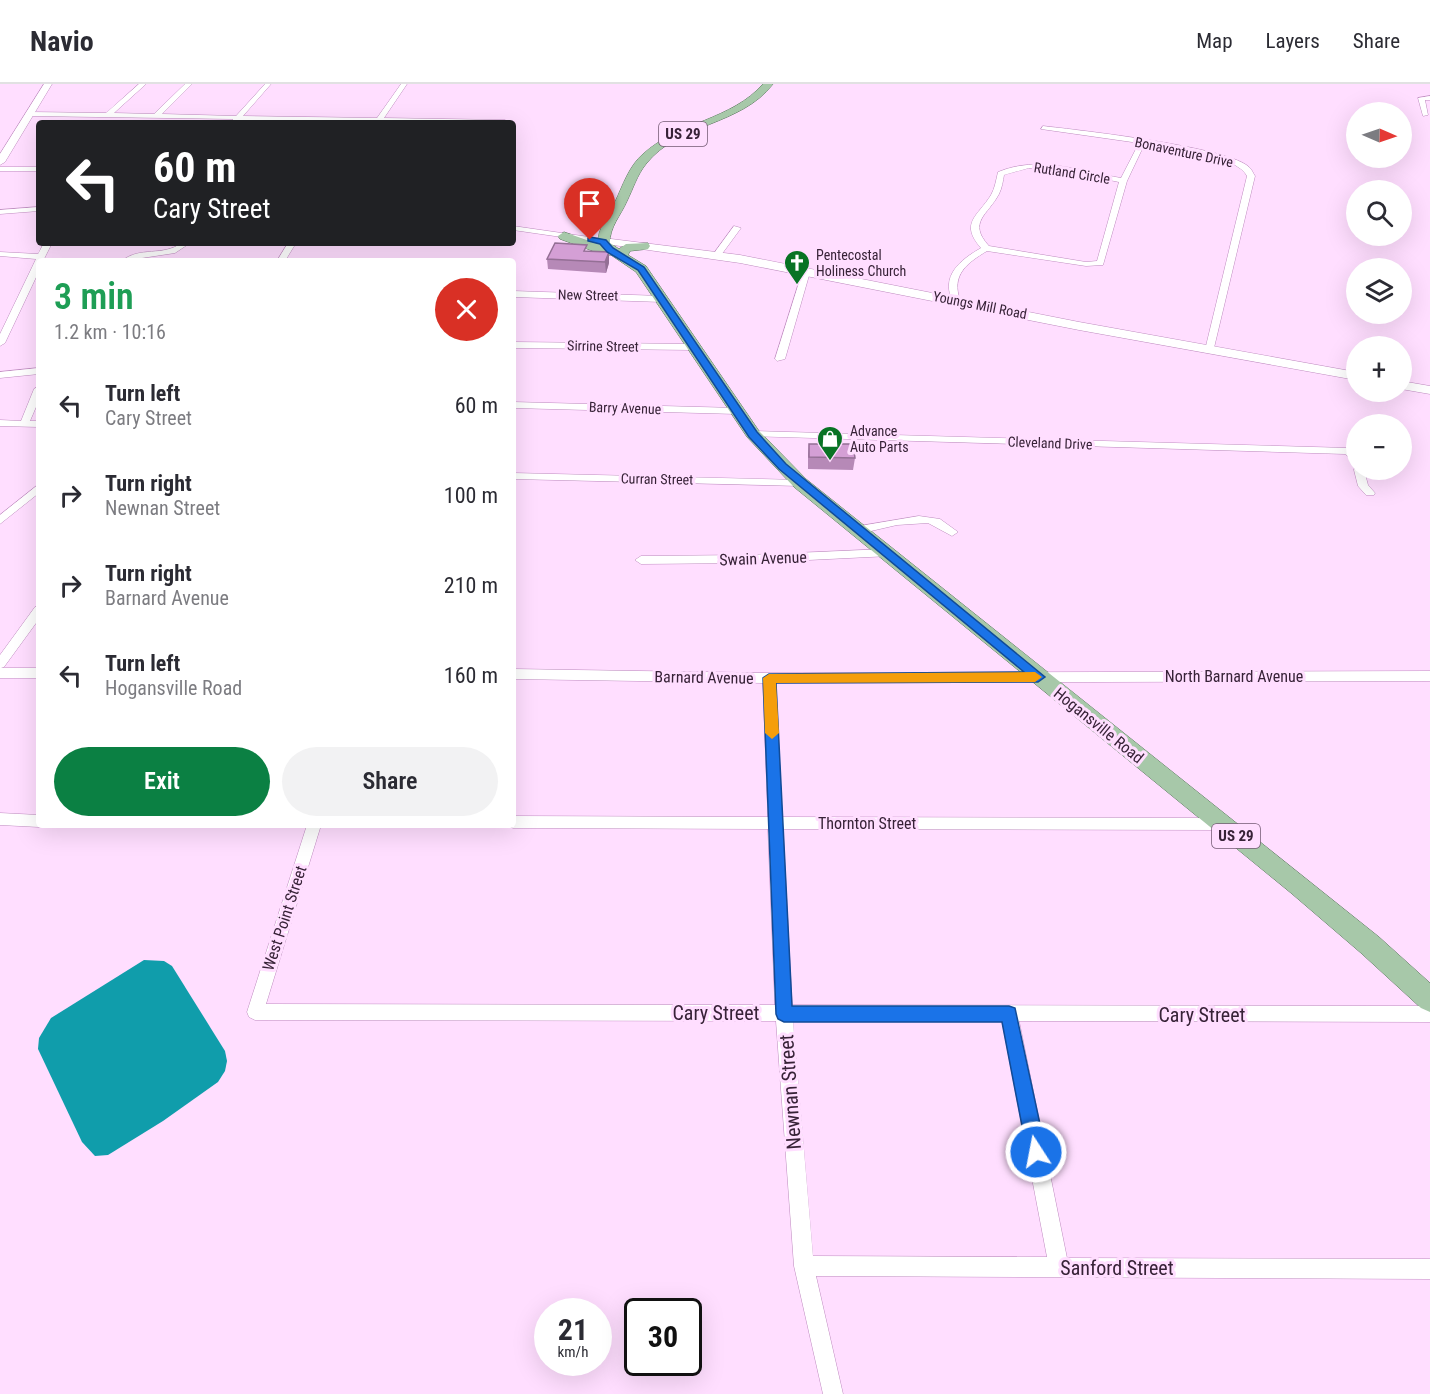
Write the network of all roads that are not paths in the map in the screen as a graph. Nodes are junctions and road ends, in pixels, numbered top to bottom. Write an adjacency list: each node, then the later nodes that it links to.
1 (48, 84): 8 (street)
2 (144, 84): 9 (street)
3 (189, 84): 11 (street)
4 (268, 84): 14 (street)
5 (404, 84): 15 (street)
6 (768, 84): 26 (main road, US 29)
7 (1430, 98): 10 (street)
8 (30, 114): 9 (street); 18 (street)
9 (108, 115): 11 (street)
10 (1425, 115)
11 (156, 116): 12 (street)
12 (184, 116): 13 (street); 14 (street)
13 (179, 120)
14 (236, 120)
15 (379, 120)
16 (1042, 128): 17 (street, Bonaventure Drive)
17 (1143, 141): 21 (street, Rutland Circle); 46 (street, Bonaventure Drive)
18 (0, 162)
19 (0, 169): 20 (street)
20 (36, 169)
21 (1123, 181): 31 (street, Rutland Circle); 31 (street, Rutland Circle)
22 (36, 210): 23 (street)
23 (0, 212)
24 (516, 228): 27 (street)
25 (737, 228): 35 (street)
26 (605, 235): 27 (main road); 32 (main road, Hogansville Road / US 29)
27 (564, 236): 32 (main road)
28 (141, 246): 33 (street)
29 (182, 246): 33 (street)
30 (644, 246): 32 (main road); 35 (street, Youngs Mill Road)
31 (986, 248): 42 (street)
32 (623, 250): 41 (main road, Hogansville Road / US 29)
33 (142, 253): 36 (street)
34 (0, 254): 37 (street)
35 (716, 256): 39 (street, Youngs Mill Road)
36 (132, 258)
37 (36, 259)
38 (36, 268): 43 (street)
39 (806, 272): 42 (street, Youngs Mill Road); 47 (street)
40 (516, 294): 41 (street, New Street)
41 (662, 299): 45 (main road, Hogansville Road / US 29)
42 (956, 300): 46 (street, Youngs Mill Road)
43 (0, 343)
44 (516, 345): 45 (street, Sirrine Street)
45 (694, 347): 55 (main road, Hogansville Road / US 29)
46 (1210, 350): 49 (street, Youngs Mill Road)
47 (780, 359)
48 (36, 371): 50 (street)
49 (1346, 374)
50 (0, 375)
51 (1412, 387): 52 (street)
52 (1430, 390)
53 (36, 397): 57 (street)
54 (516, 405): 55 (street, Barry Avenue)
55 (737, 411): 59 (main road, Hogansville Road / US 29)
56 (0, 423): 57 (street)
57 (24, 424): 58 (street)
58 (36, 424)
59 (753, 434): 60 (street, Cleveland Drive); 63 (main road, Hogansville Road / US 29)
60 (1346, 451)
61 (516, 476): 63 (street, Curran Street)
62 (1362, 480): 65 (street)
63 (800, 483): 67 (main road, Hogansville Road / US 29)
64 (36, 490): 66 (street)
65 (1370, 493)
66 (0, 521)
67 (858, 530): 68 (street); 69 (main road, Hogansville Road / US 29)
68 (952, 532)
69 (886, 553): 70 (street, Swain Avenue); 77 (main road, Hogansville Road / US 29)
70 (641, 560)
71 (36, 614): 72 (street)
72 (0, 664)
73 (0, 673): 74 (street)
74 (36, 673)
75 (516, 674): 78 (street, Barnard Avenue)
76 (1430, 676): 77 (street, North Barnard Avenue)
77 (1038, 677): 78 (street, Barnard Avenue); 83 (main road, Hogansville Road / US 29)
78 (769, 678): 82 (street, Newnan Street)
79 (0, 819): 80 (street)
80 (36, 821)
81 (516, 822): 82 (street, Thornton Street)
82 (776, 823): 83 (street, Thornton Street); 87 (street, Newnan Street)
83 (1222, 824): 85 (main road, Hogansville Road / US 29)
84 (313, 828): 86 (street, West Point Street)
85 (1430, 1000)
86 (255, 1012): 87 (street, Cary Street)
87 (784, 1014): 88 (street, Cary Street); 90 (street, Newnan Street)
88 (1009, 1014): 89 (street, Cary Street); 91 (street)
89 (1430, 1014)
90 (804, 1266): 91 (street, Sanford Street); 93 (street, Newnan Street)
91 (1059, 1267): 92 (street, Sanford Street)
92 (1430, 1269)
93 (833, 1394)

